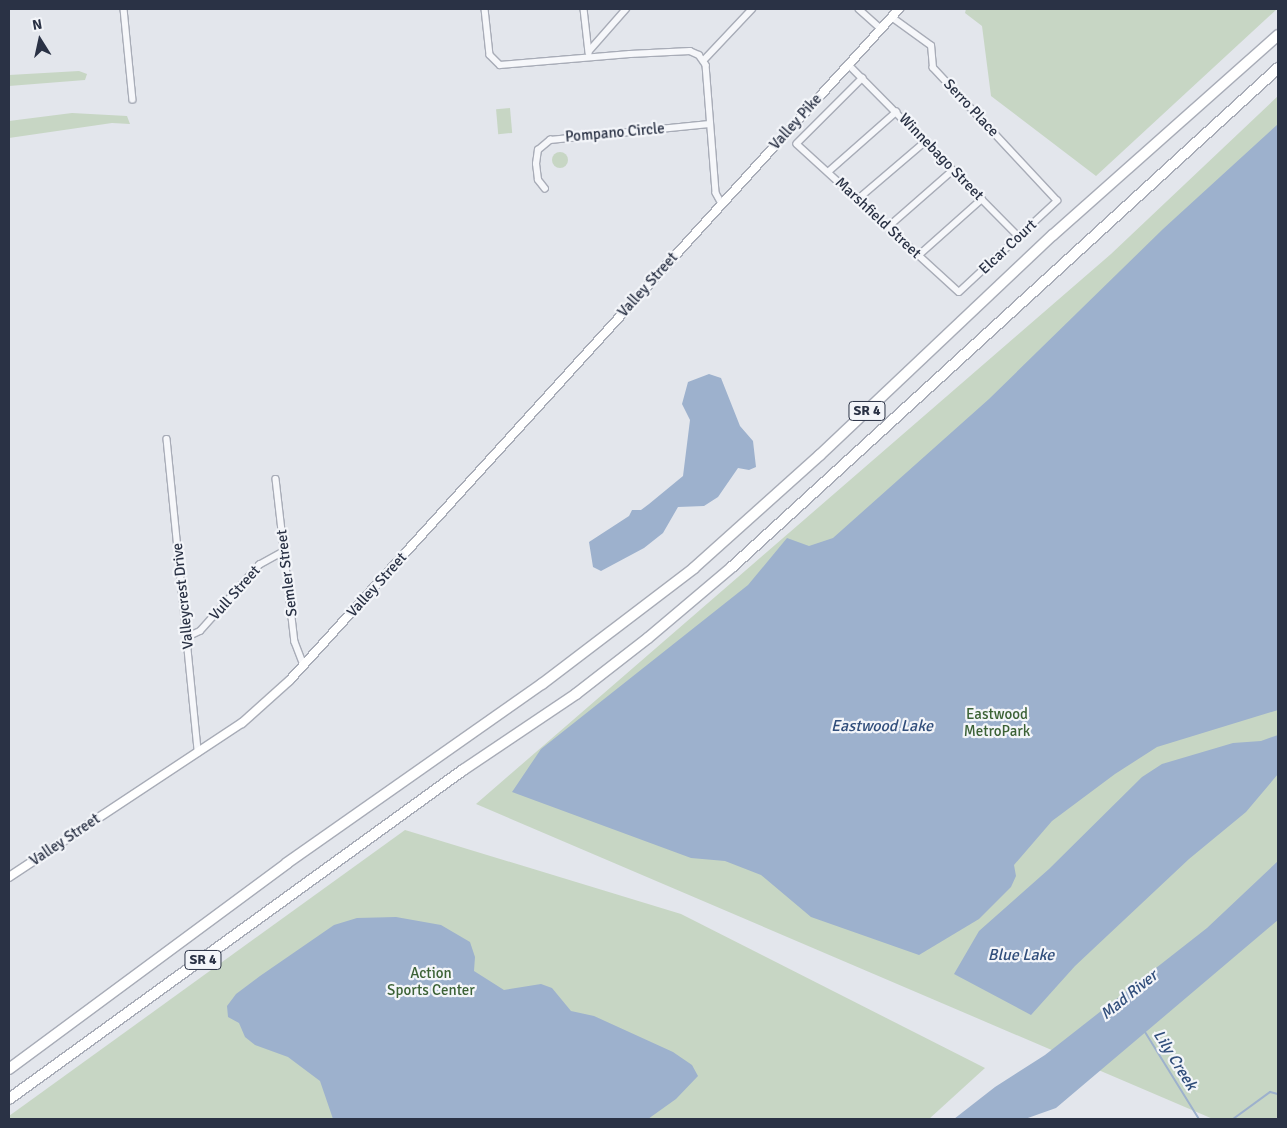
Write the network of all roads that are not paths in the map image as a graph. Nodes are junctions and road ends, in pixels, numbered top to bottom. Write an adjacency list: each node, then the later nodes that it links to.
1 (124, 9): 16 (street)
2 (485, 9): 11 (street)
3 (584, 9): 11 (street)
4 (626, 9): 11 (street)
5 (752, 9): 12 (street)
6 (859, 9): 9 (street)
7 (899, 9): 8 (street, Valley Pike)
8 (891, 17): 9 (street, Valley Pike); 25 (street, Serro Place)
9 (881, 28): 13 (street, Valley Pike)
10 (1278, 35): 39 (highway, SR 4)
11 (589, 54): 12 (street)
12 (704, 60): 18 (street)
13 (848, 64): 15 (street, Winnebago Street); 26 (street, Valley Pike)
14 (1278, 68): 40 (highway, SR 4)
15 (863, 78): 17 (street, Winnebago Street); 21 (street, Marshfield Street)
16 (133, 100)
17 (896, 112): 19 (street, Winnebago Street); 21 (street)
18 (709, 124): 22 (street, Pompano Circle); 26 (street)
19 (925, 142): 20 (street, Winnebago Street); 23 (street)
20 (953, 170): 24 (street, Winnebago Street); 27 (street)
21 (828, 172): 23 (street, Marshfield Street)
22 (545, 189)
23 (858, 199): 27 (street, Marshfield Street)
24 (982, 199): 29 (street, Winnebago Street); 30 (street)
25 (1058, 201): 29 (street, Elcar Court)
26 (722, 204): 28 (street, Valley Pike)
27 (888, 227): 30 (street, Marshfield Street)
28 (694, 235): 36 (street, Valley Street)
29 (1019, 237): 31 (street, Elcar Court)
30 (919, 255): 31 (street, Marshfield Street)
31 (959, 292)
32 (168, 440): 35 (street, Valleycrest Drive)
33 (276, 479): 34 (street, Semler Street)
34 (284, 551): 35 (street, Vull Street); 36 (street, Semler Street)
35 (187, 637): 37 (street, Valleycrest Drive)
36 (304, 665): 37 (street, Valley Street)
37 (198, 752): 38 (street, Valley Street)
38 (9, 877)
39 (9, 1069)
40 (9, 1099)

